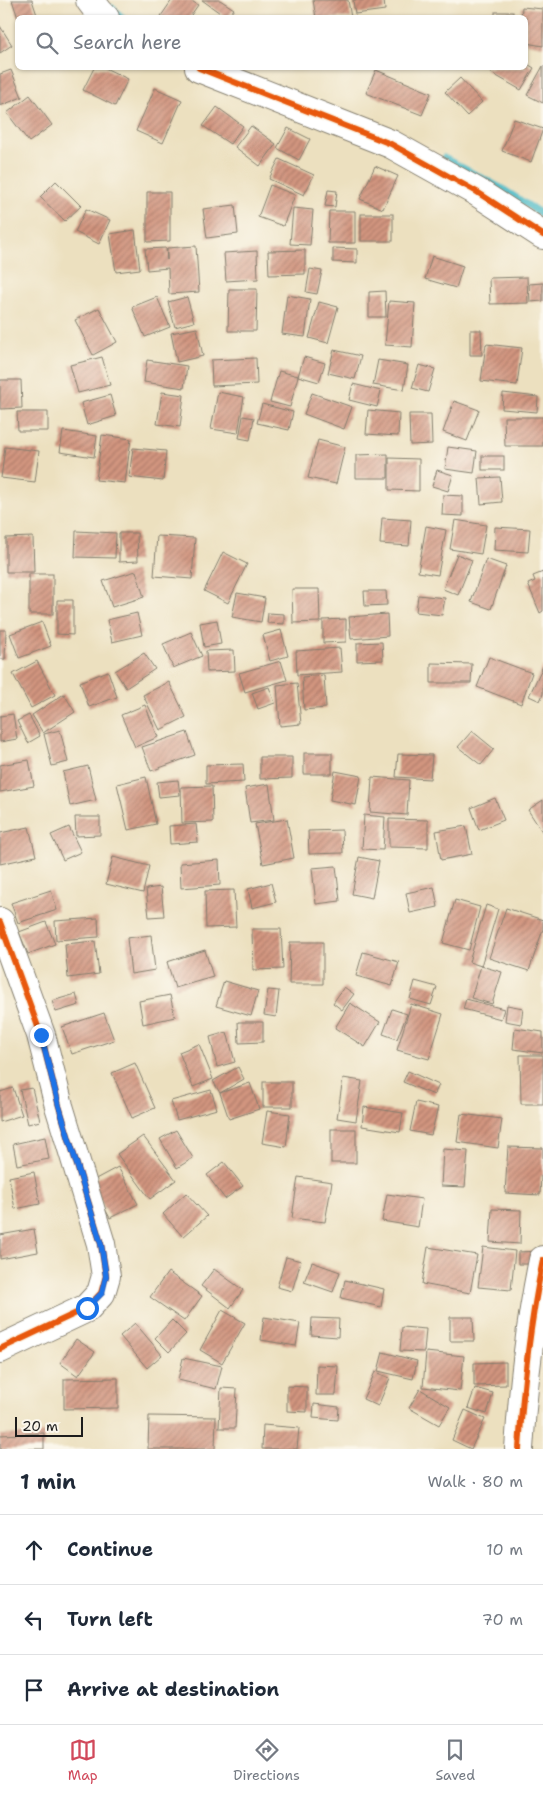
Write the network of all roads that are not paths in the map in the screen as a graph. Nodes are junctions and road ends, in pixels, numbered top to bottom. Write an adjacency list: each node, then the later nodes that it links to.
1 (90, 0): 2 (street)
2 (102, 15)
3 (204, 70): 4 (street)
4 (543, 235)
5 (0, 922): 7 (street)
6 (543, 1260): 8 (street)
7 (0, 1349)
8 (519, 1449)

